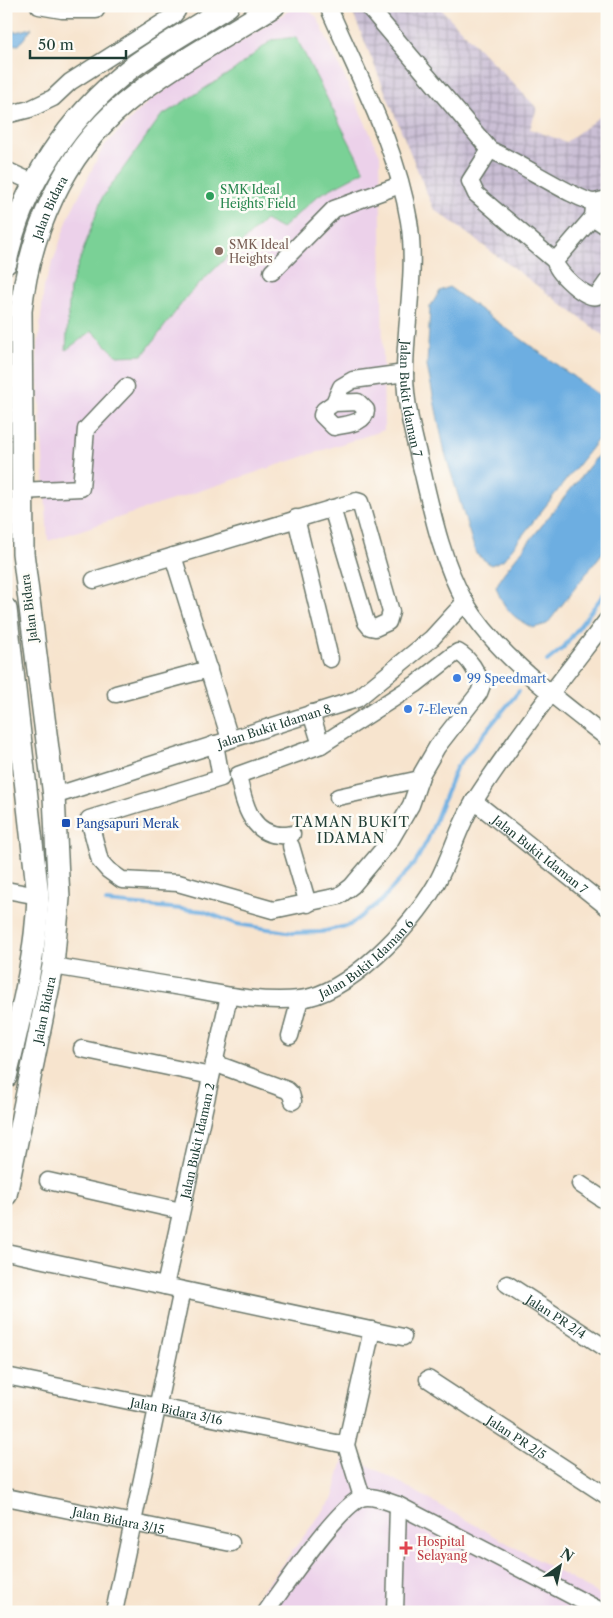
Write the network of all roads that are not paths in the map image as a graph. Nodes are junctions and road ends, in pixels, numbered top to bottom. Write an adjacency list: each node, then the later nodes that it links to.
1 (39, 6): 7 (street)
2 (176, 6): 8 (street)
3 (228, 6): 11 (main road, Jalan Bidara)
4 (274, 6): 22 (main road, Jalan Bidara)
5 (328, 6): 12 (street, Jalan Bukit Idaman 7)
6 (368, 6): 9 (street)
7 (96, 10)
8 (6, 115)
9 (490, 150): 13 (street); 15 (street)
10 (6, 170): 11 (street)
11 (34, 184): 16 (main road, Jalan Bidara)
12 (400, 185): 17 (street); 19 (street, Jalan Bukit Idaman 7)
13 (598, 206): 14 (street); 15 (street)
14 (607, 227)
15 (555, 261): 18 (street)
16 (6, 263)
17 (272, 272)
18 (607, 282)
19 (405, 373): 21 (street); 27 (street, Jalan Bukit Idaman 7)
20 (126, 387): 22 (street)
21 (334, 403)
22 (21, 491): 41 (main road, Jalan Bidara)
23 (332, 508): 23 (street); 24 (street)
24 (296, 518): 25 (street); 30 (street)
25 (173, 556): 26 (street); 32 (street)
26 (94, 580)
27 (465, 602): 31 (street, Jalan Bukit Idaman 8); 35 (street, Jalan Bukit Idaman 7)
28 (6, 609): 45 (main road, Jalan Bidara)
29 (607, 620): 35 (street, Jalan Bukit Idaman 6)
30 (330, 659)
31 (401, 663): 33 (street); 36 (street, Jalan Bukit Idaman 8)
32 (209, 669): 34 (street); 38 (street)
33 (416, 684): 39 (street); 40 (street)
34 (116, 694)
35 (552, 694): 37 (street, Jalan Bukit Idaman 7); 43 (street, Jalan Bukit Idaman 6)
36 (311, 713): 38 (street, Jalan Bukit Idaman 8); 39 (street)
37 (607, 738)
38 (223, 742): 41 (street, Jalan Bukit Idaman 8); 46 (street)
39 (321, 745): 46 (street)
40 (420, 779): 42 (street); 46 (street)
41 (54, 796): 48 (main road, Jalan Bidara)
42 (338, 797)
43 (474, 801): 47 (street, Jalan Bukit Idaman 7); 50 (street, Jalan Bukit Idaman 6)
44 (6, 890): 45 (street)
45 (38, 896): 54 (main road, Jalan Bidara)
46 (308, 904)
47 (607, 907)
48 (53, 966): 49 (street, Jalan Bukit Idaman 6); 58 (main road, Jalan Bidara)
49 (229, 996): 50 (street, Jalan Bukit Idaman 6); 53 (street, Jalan Bukit Idaman 2)
50 (300, 999): 51 (street)
51 (290, 1036)
52 (82, 1048): 53 (street)
53 (212, 1069): 55 (street); 60 (street, Jalan Bukit Idaman 2)
54 (6, 1076)
55 (293, 1101)
56 (48, 1181): 60 (street)
57 (580, 1184): 59 (street)
58 (6, 1194)
59 (607, 1202)
60 (182, 1211): 63 (street, Jalan Bukit Idaman 2)
61 (6, 1252): 63 (street)
62 (507, 1284): 67 (street, Jalan PR 2/4)
63 (165, 1286): 64 (street)
64 (182, 1290): 65 (street); 70 (street)
65 (372, 1330): 66 (street); 71 (street)
66 (403, 1336)
67 (607, 1349)
68 (6, 1376): 70 (street, Jalan Bidara 3/16)
69 (428, 1379): 72 (street, Jalan PR 2/5)
70 (157, 1406): 71 (street, Jalan Bidara 3/16); 76 (street)
71 (346, 1445): 74 (street)
72 (607, 1496)
73 (6, 1497): 76 (street, Jalan Bidara 3/15)
74 (362, 1498): 75 (street); 80 (street)
75 (398, 1505): 78 (street); 81 (street)
76 (133, 1523): 77 (street, Jalan Bidara 3/15); 79 (street)
77 (231, 1543)
78 (585, 1607): 82 (street)
79 (114, 1612)
80 (266, 1612)
81 (395, 1612)
82 (604, 1612)

